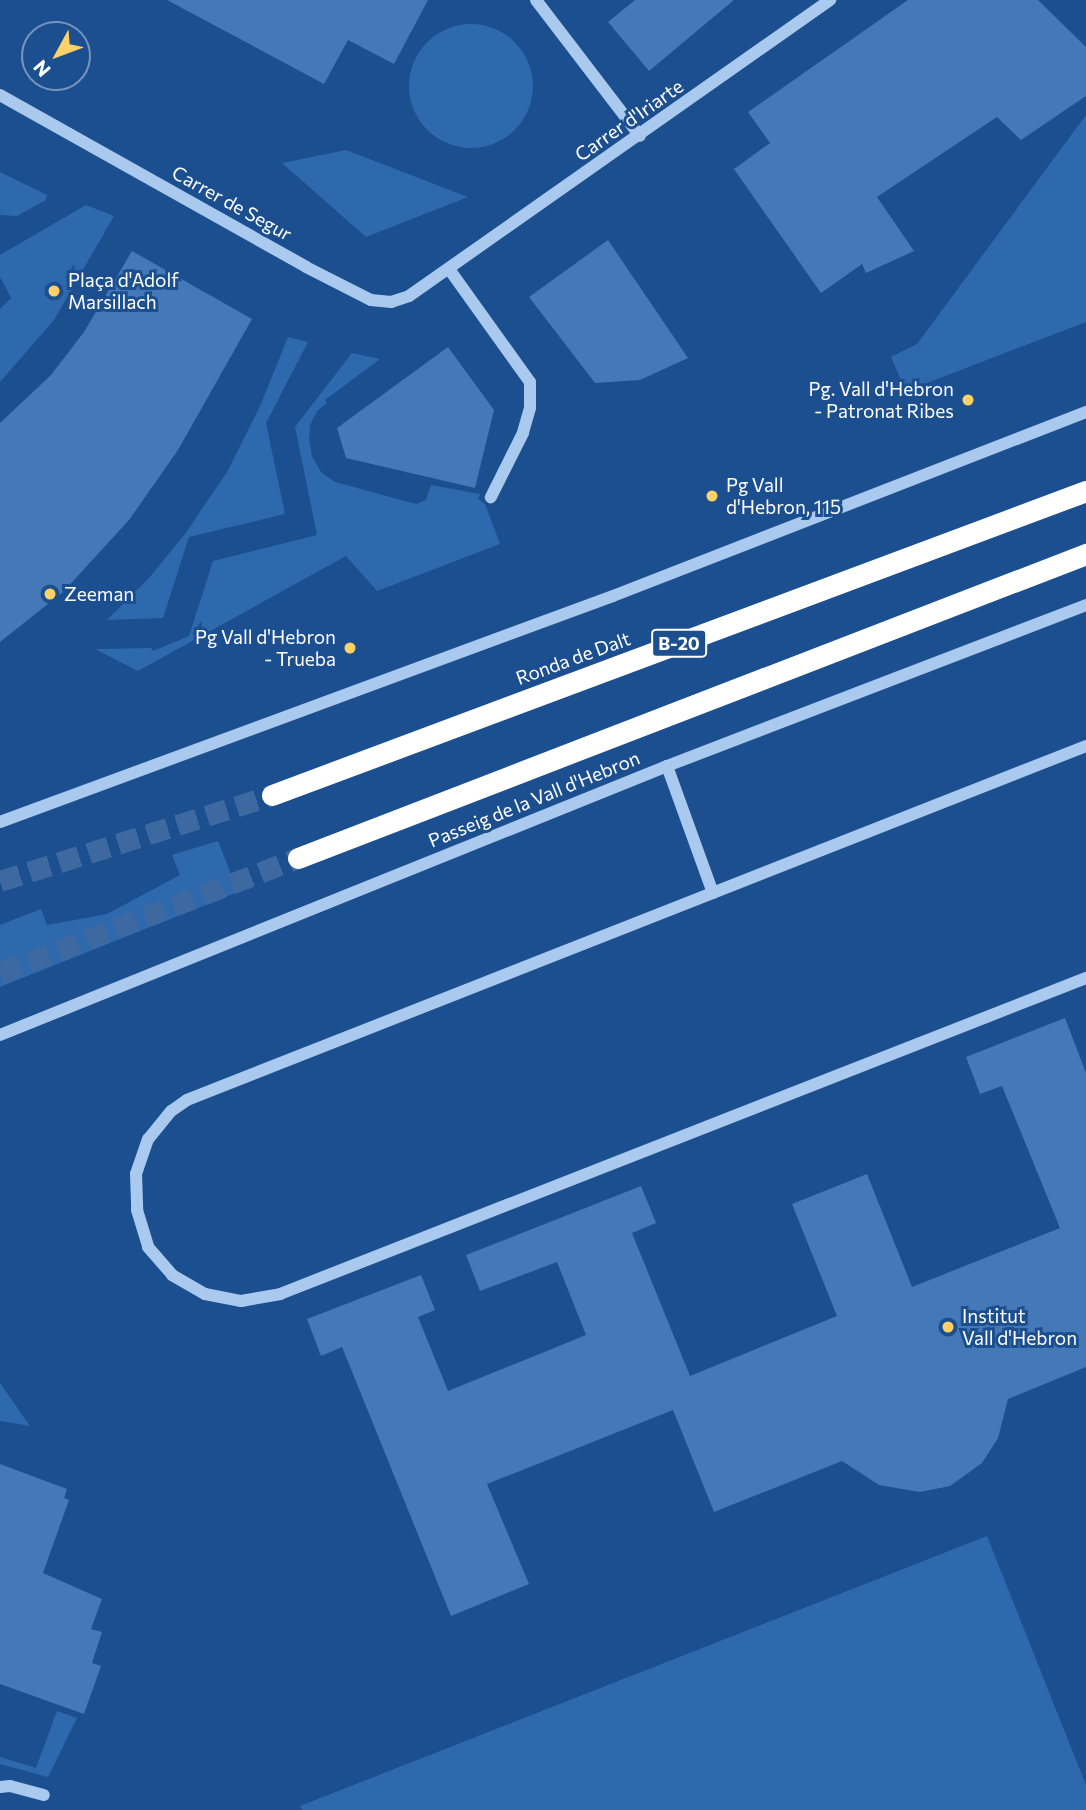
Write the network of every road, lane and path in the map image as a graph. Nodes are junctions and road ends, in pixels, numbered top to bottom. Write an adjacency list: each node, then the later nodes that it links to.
1 (536, 0): 4 (street)
2 (830, 0): 4 (street, Carrer d'Iriarte)
3 (0, 95): 5 (street, Carrer de Segur)
4 (640, 136): 5 (street, Carrer d'Iriarte)
5 (449, 269): 8 (street)
6 (1086, 412): 14 (street)
7 (1086, 491): 13 (highway, Ronda de Dalt / B-20)
8 (491, 497)
9 (1086, 554): 15 (highway)
10 (1086, 605): 12 (street, Passeig de la Vall d'Hebron)
11 (1086, 746): 16 (street)
12 (667, 766): 16 (street); 18 (street, Passeig de la Vall d'Hebron)
13 (272, 795)
14 (0, 822)
15 (298, 858)
16 (713, 893): 17 (street)
17 (1086, 978)
18 (0, 1035)
19 (0, 1787): 20 (street)
20 (44, 1795)

